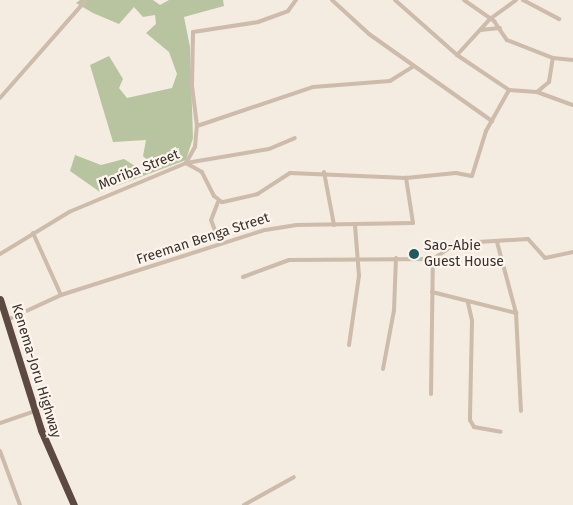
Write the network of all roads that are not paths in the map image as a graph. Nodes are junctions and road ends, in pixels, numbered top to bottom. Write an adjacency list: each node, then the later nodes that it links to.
1 (86, 0): 18 (street)
2 (296, 0): 21 (street)
3 (332, 0): 15 (street)
4 (395, 0): 12 (street)
5 (464, 0): 8 (street)
6 (516, 0): 8 (street)
7 (523, 0): 9 (street)
8 (490, 18): 10 (street); 11 (street)
9 (559, 19)
10 (501, 28): 11 (street); 13 (street)
11 (480, 30): 12 (street)
12 (458, 55): 16 (street)
13 (553, 58): 14 (street); 17 (street)
14 (573, 60)
15 (414, 66): 20 (street); 21 (street)
16 (509, 90): 17 (street); 20 (street)
17 (537, 92): 19 (street)
18 (0, 98)
19 (573, 105)
20 (492, 121): 25 (street)
21 (197, 126): 23 (street)
22 (295, 138): 23 (street, Moriba Street)
23 (186, 162): 26 (street); 29 (street, Moriba Street)
24 (324, 172): 25 (street); 26 (street); 27 (street)
25 (406, 178): 28 (street, Freeman Benga Street)
26 (218, 202): 31 (street)
27 (334, 225): 28 (street, Freeman Benga Street); 31 (street, Freeman Benga Street)
28 (356, 225): 34 (street)
29 (33, 233): 33 (street, Moriba Street); 39 (street)
30 (497, 242): 32 (street); 36 (street); 42 (street)
31 (220, 243): 39 (street, Freeman Benga Street)
32 (573, 252)
33 (0, 254)
34 (359, 258): 35 (street); 37 (street); 44 (street)
35 (396, 258): 36 (street); 45 (street)
36 (432, 259): 38 (street)
37 (243, 277)
38 (432, 292): 41 (street); 46 (street)
39 (61, 295): 43 (street, Freeman Benga Street)
40 (0, 299): 43 (highway, Kenema-Joru Highway)
41 (468, 303): 42 (street); 50 (street)
42 (516, 314): 48 (street)
43 (10, 319): 47 (highway, Kenema-Joru Highway)
44 (349, 345)
45 (383, 370)
46 (431, 394)
47 (34, 411): 49 (street); 54 (highway, Kenema-Joru Highway)
48 (521, 411)
49 (0, 423)
50 (501, 432)
51 (0, 451): 53 (street)
52 (294, 477): 55 (street)
53 (20, 505)
54 (74, 505)
55 (244, 505)

